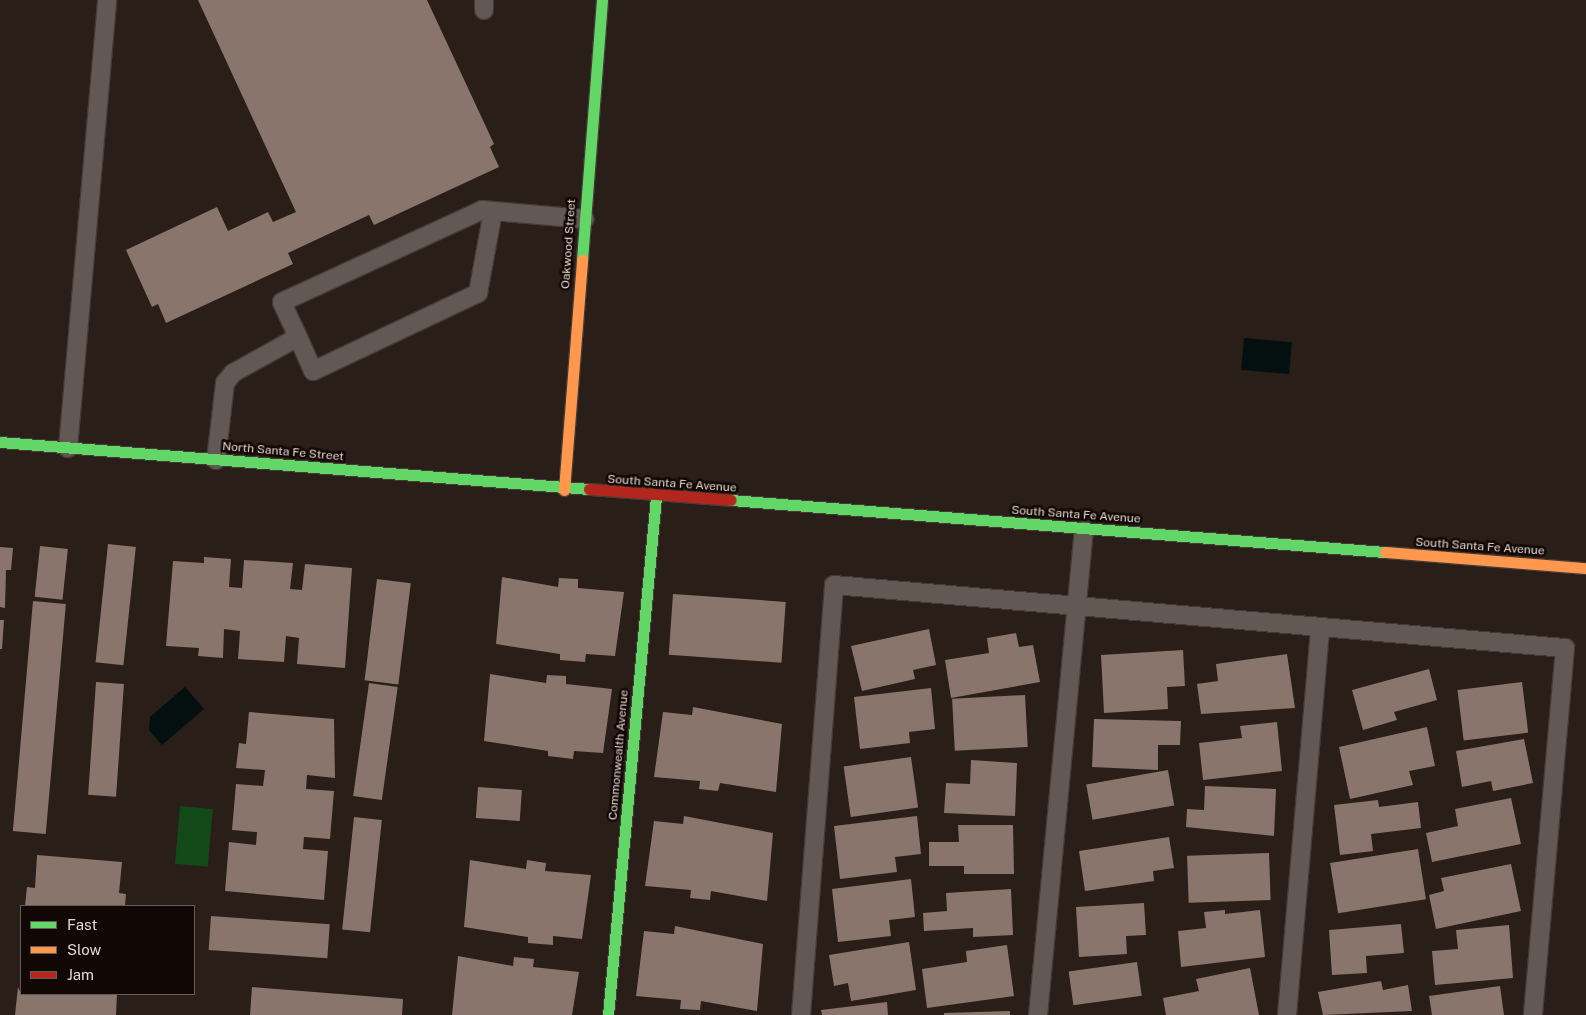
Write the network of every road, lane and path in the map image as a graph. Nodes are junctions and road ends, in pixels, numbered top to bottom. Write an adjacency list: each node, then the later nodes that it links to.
1 (107, 0): 7 (lane)
2 (602, 0): 4 (street, Oakwood Street)
3 (493, 211): 4 (lane); 5 (lane); 5 (lane)
4 (585, 219): 9 (street, Oakwood Street)
5 (298, 337): 8 (lane)
6 (0, 442): 7 (street, North Santa Fe Street)
7 (68, 448): 8 (street, North Santa Fe Street)
8 (216, 460): 9 (street, North Santa Fe Street)
9 (564, 490): 10 (street, South Santa Fe Avenue)
10 (656, 497): 11 (street, South Santa Fe Avenue); 15 (street, Commonwealth Avenue)
11 (1084, 530): 12 (street, South Santa Fe Avenue); 13 (lane)
12 (1586, 568)
13 (1078, 609): 14 (lane); 16 (lane); 17 (lane)
14 (1320, 628): 18 (lane); 19 (lane)
15 (608, 1015)
16 (802, 1015)
17 (1038, 1015)
18 (1287, 1015)
19 (1533, 1015)

